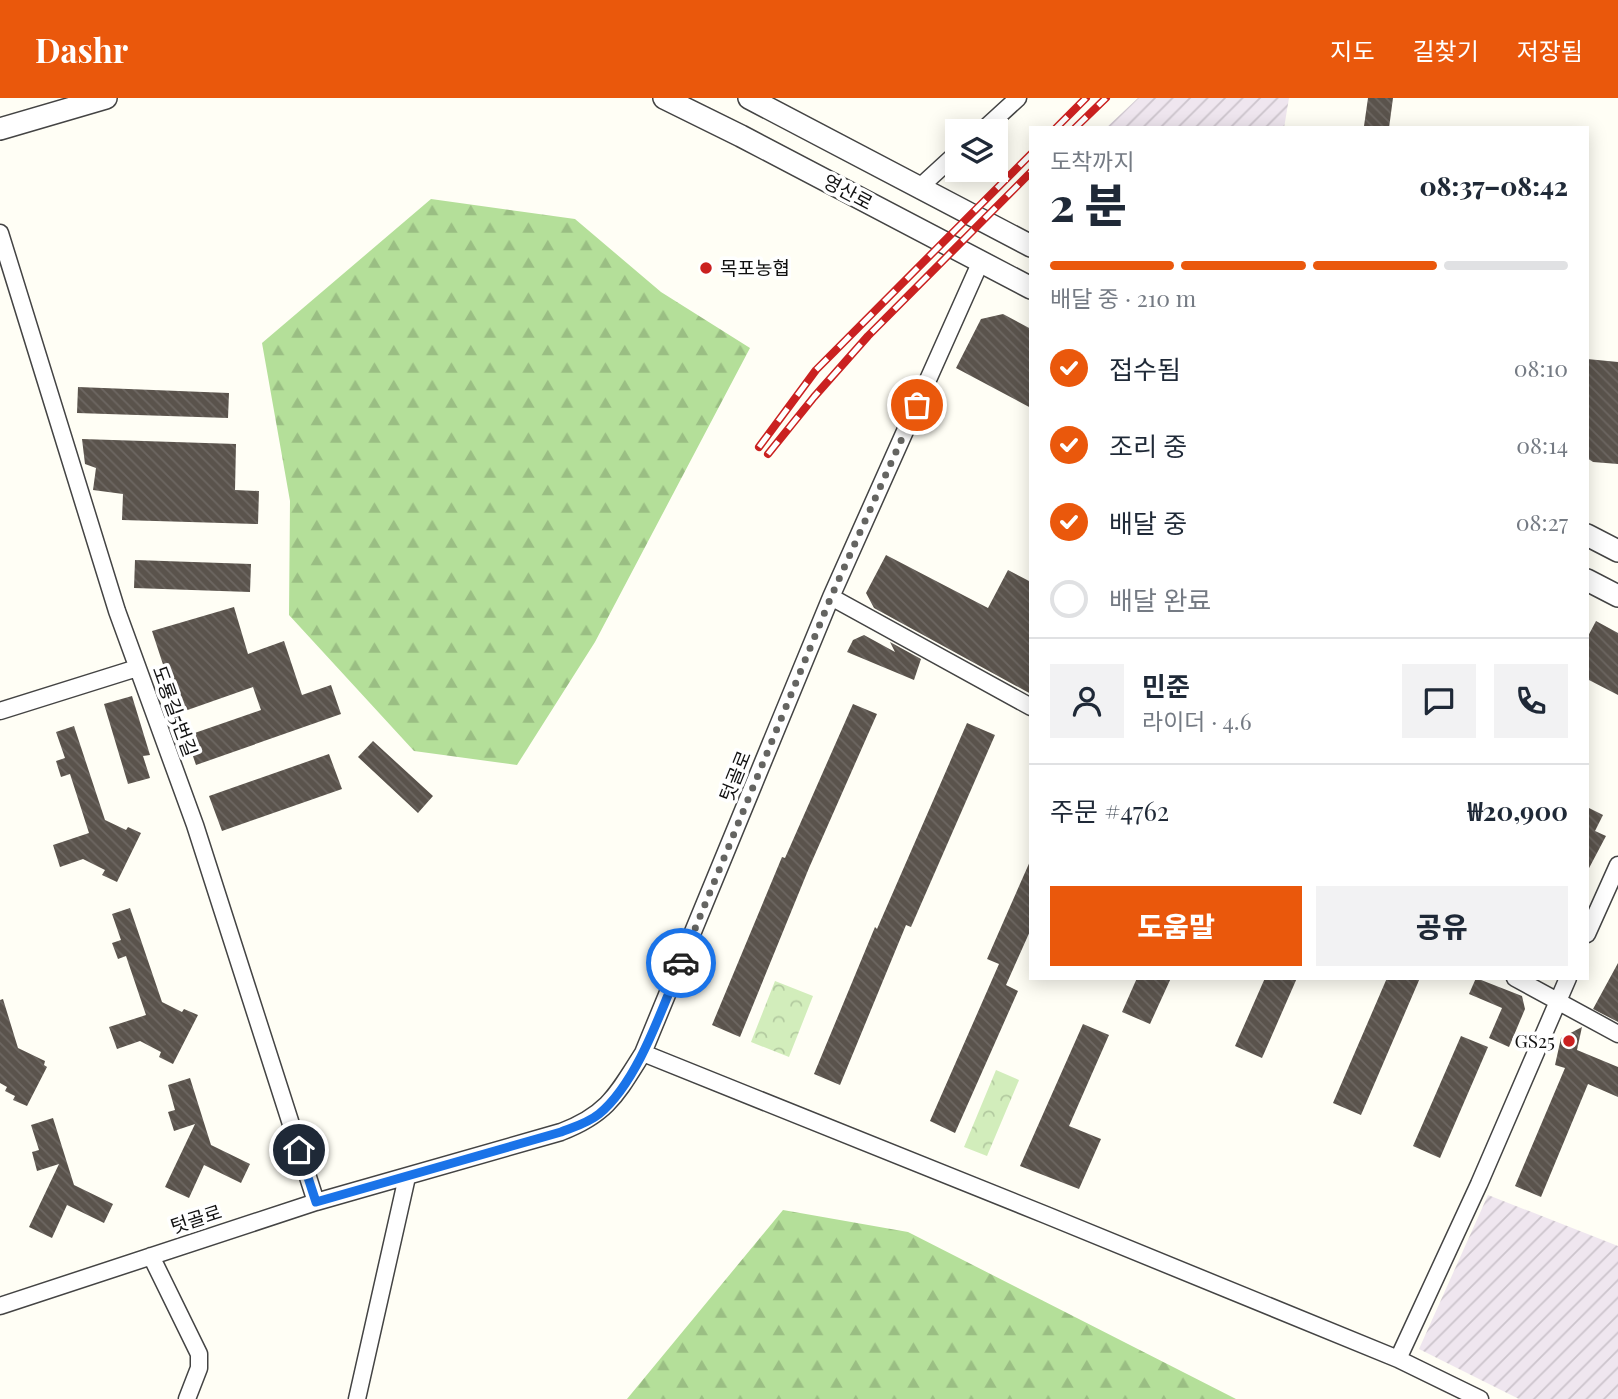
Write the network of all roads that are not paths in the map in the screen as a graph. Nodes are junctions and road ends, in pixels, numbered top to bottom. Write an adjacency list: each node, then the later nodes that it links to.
1 (106, 98): 6 (street)
2 (664, 98): 11 (street, 영산로)
3 (749, 98): 8 (street, 영산로)
4 (1018, 98): 5 (street)
5 (995, 119)
6 (0, 129)
7 (945, 164): 8 (street)
8 (921, 186): 10 (street, 영산로)
9 (0, 233): 18 (street, 도룡길5번길)
10 (1029, 245)
11 (981, 261): 12 (street, 영산로); 17 (street, 텃골로)
12 (1029, 287)
13 (1589, 536): 14 (street)
14 (1618, 551)
15 (1589, 581): 16 (street)
16 (1618, 596)
17 (831, 597): 19 (street); 27 (street, 텃골로)
18 (138, 668): 20 (street); 29 (street, 도룡길5번길)
19 (1029, 706)
20 (0, 711)
21 (1618, 865): 22 (street)
22 (1589, 930)
23 (1520, 980): 25 (street)
24 (1567, 980): 25 (street)
25 (1558, 1001): 26 (street); 32 (street)
26 (1618, 1034)
27 (643, 1053): 28 (street, 텃골로); 32 (street)
28 (407, 1177): 29 (street, 텃골로); 34 (street)
29 (316, 1202): 30 (street, 텃골로)
30 (152, 1256): 31 (street, 텃골로); 33 (street)
31 (0, 1306)
32 (1398, 1359): 35 (street)
33 (187, 1399)
34 (356, 1399)
35 (1480, 1399)

